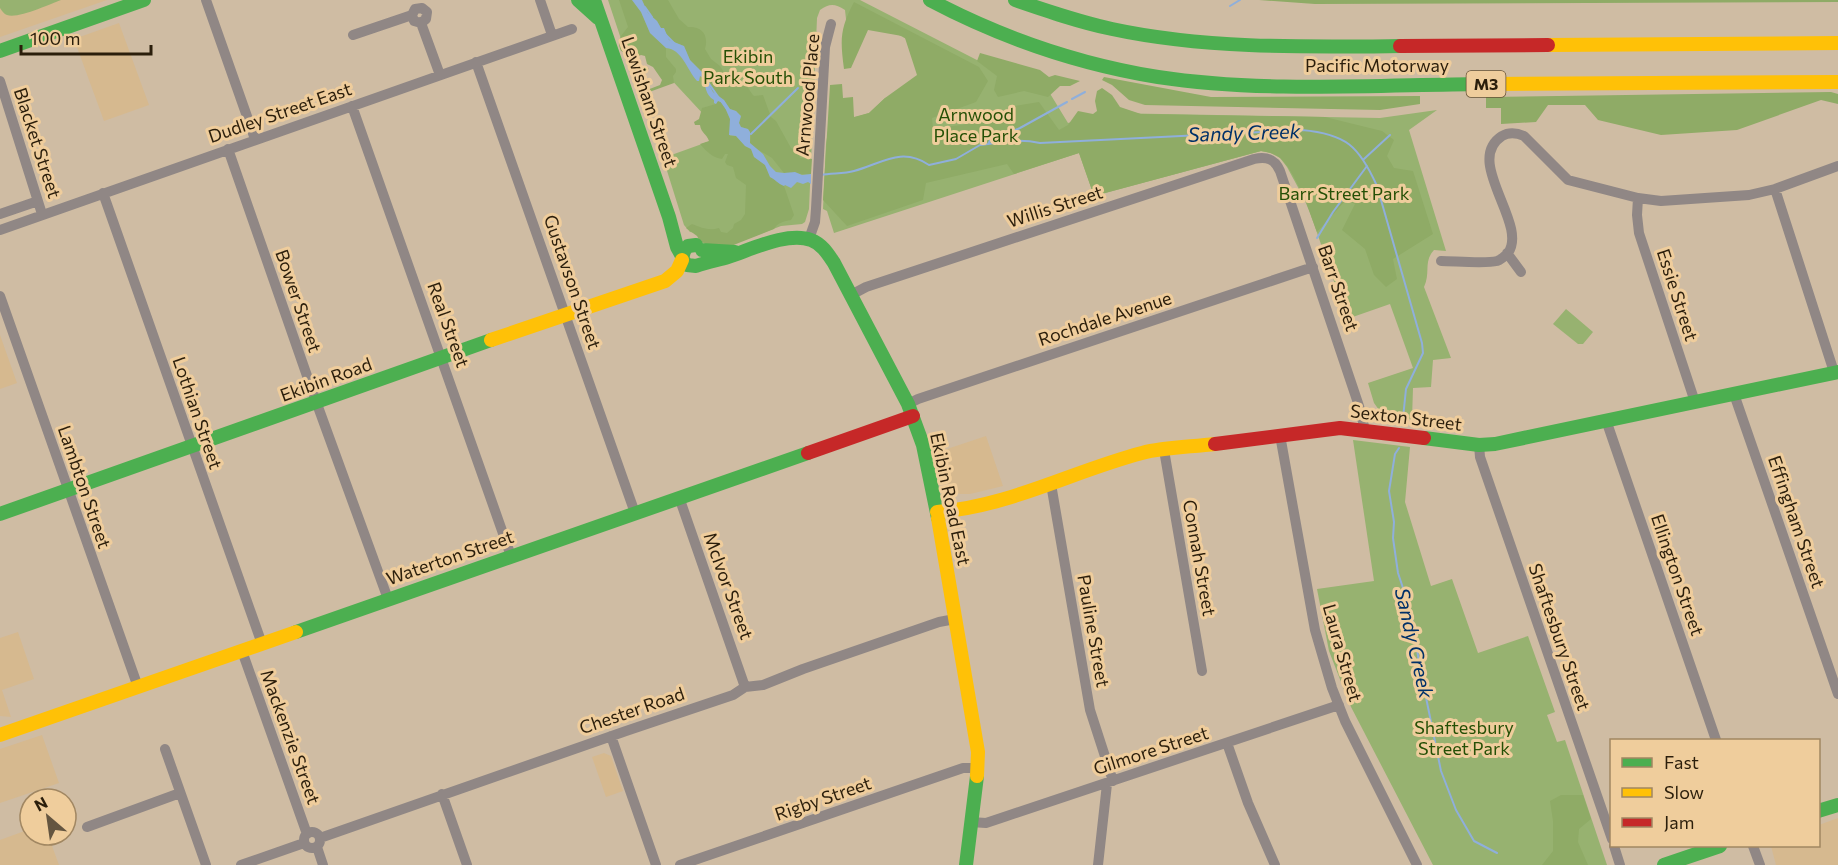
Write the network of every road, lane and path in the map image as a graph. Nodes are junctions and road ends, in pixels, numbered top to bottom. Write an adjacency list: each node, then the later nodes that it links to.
1 (144, 0): 14 (main road)
2 (206, 0): 20 (street)
3 (540, 0): 12 (street)
4 (578, 0): 8 (main road)
5 (594, 0): 8 (main road, Lewisham Street)
6 (930, 0): 18 (main road, Pacific Motorway / M3)
7 (1015, 0): 13 (main road, Pacific Motorway / M3)
8 (601, 20): 30 (main road, Lewisham Street)
9 (831, 24): 32 (street, Arnwood Place)
10 (572, 29): 12 (street, Dudley Street East)
11 (353, 35): 16 (street)
12 (552, 35): 15 (street, Dudley Street East)
13 (1838, 43)
14 (0, 51)
15 (476, 62): 16 (street, Dudley Street East); 44 (street, Gustavson Street)
16 (440, 75): 19 (street, Dudley Street East)
17 (0, 81): 27 (street, Blacket Street)
18 (1838, 82)
19 (352, 106): 20 (street, Dudley Street East); 45 (street, Real Street)
20 (255, 140): 21 (street, Dudley Street East)
21 (228, 149): 25 (street, Dudley Street East); 49 (street, Bower Street)
22 (1272, 160): 39 (street, Barr Street); 42 (street, Willis Street)
23 (1838, 165): 24 (street)
24 (1775, 189): 26 (street); 46 (street)
25 (103, 193): 29 (street, Dudley Street East); 55 (street, Lothian Street)
26 (1638, 198): 35 (street); 48 (street, Essie Street)
27 (38, 201): 28 (street); 29 (street, Blacket Street)
28 (0, 214)
29 (42, 214): 31 (street, Dudley Street East)
30 (669, 217): 33 (main road, Lewisham Street); 36 (main road, Lewisham Street)
31 (0, 230)
32 (809, 239): 34 (main road); 42 (main road, Ekibin Road East)
33 (699, 248): 34 (main road); 36 (main road); 38 (main road)
34 (740, 252): 38 (main road)
35 (1508, 253): 37 (street); 40 (street)
36 (682, 258): 38 (main road); 41 (main road)
37 (1441, 261)
38 (698, 266): 41 (main road, Ekibin Road)
39 (1313, 267): 50 (street, Rochdale Avenue); 52 (street, Barr Street)
40 (1521, 272)
41 (665, 281): 44 (main road, Ekibin Road)
42 (851, 295): 50 (main road, Ekibin Road East)
43 (0, 296): 58 (street, Lambton Street)
44 (566, 316): 45 (main road, Ekibin Road); 61 (street, Gustavson Street)
45 (442, 357): 49 (main road, Ekibin Road); 63 (street, Real Street)
46 (1836, 372): 47 (main road, Sexton Street)
47 (1734, 393): 48 (main road, Sexton Street); 71 (street, Effingham Street)
48 (1695, 402): 51 (main road, Sexton Street)
49 (316, 403): 55 (main road, Ekibin Road); 64 (street, Bower Street)
50 (910, 410): 59 (main road, Waterton Street); 60 (main road, Ekibin Road East)
51 (1606, 420): 54 (main road, Sexton Street); 75 (street, Ellington Street)
52 (1365, 430): 53 (main road, Sexton Street); 54 (main road, Sexton Street)
53 (1280, 435): 56 (main road, Sexton Street); 72 (street, Laura Street)
54 (1479, 445): 86 (street, Shaftesbury Street)
55 (192, 447): 58 (main road, Ekibin Road); 66 (street, Lothian Street)
56 (1164, 450): 57 (main road, Sexton Street); 68 (street, Connah Street)
57 (1051, 483): 60 (main road, Sexton Street); 79 (street, Pauline Street)
58 (68, 490): 62 (main road, Ekibin Road); 69 (street, Lambton Street)
59 (679, 497): 61 (main road, Waterton Street); 70 (street, McIvor Street)
60 (937, 512): 65 (main road, Ekibin Road East)
61 (635, 513): 63 (main road, Waterton Street)
62 (0, 514)
63 (511, 556): 64 (main road, Waterton Street)
64 (388, 599): 66 (main road, Waterton Street)
65 (955, 619): 70 (street, Chester Road); 78 (main road, Ekibin Road East)
66 (262, 644): 67 (main road, Waterton Street)
67 (242, 651): 69 (main road, Waterton Street); 87 (street, Mackenzie Street)
68 (1202, 671)
69 (138, 687): 73 (main road, Waterton Street)
70 (745, 687): 74 (street, Chester Road)
71 (1838, 694)
72 (1339, 705): 76 (street, Gilmore Street); 101 (street, Laura Street)
73 (0, 735)
74 (611, 735): 81 (street, Chester Road); 96 (street)
75 (1715, 739)
76 (1227, 743): 79 (street, Gilmore Street); 100 (street)
77 (165, 749): 80 (street)
78 (978, 768): 84 (main road, Ekibin Road East); 97 (street, Rigby Street)
79 (1110, 783): 84 (street, Gilmore Street); 99 (street)
80 (180, 794): 85 (street); 92 (street)
81 (442, 794): 88 (street, Chester Road); 95 (street)
82 (1838, 805): 83 (main road)
83 (1820, 811)
84 (971, 822): 98 (main road, Ekibin Road East)
85 (87, 827)
86 (1610, 836)
87 (305, 838): 88 (street); 93 (street)
88 (318, 842): 94 (street)
89 (1614, 847): 102 (street)
90 (1717, 847): 103 (main road)
91 (1753, 847): 104 (street)
92 (206, 865)
93 (241, 865)
94 (323, 865)
95 (467, 865)
96 (656, 865)
97 (680, 865)
98 (966, 865)
99 (1098, 865)
100 (1275, 865)
101 (1418, 865)
102 (1620, 865)
103 (1664, 865)
104 (1760, 865)

